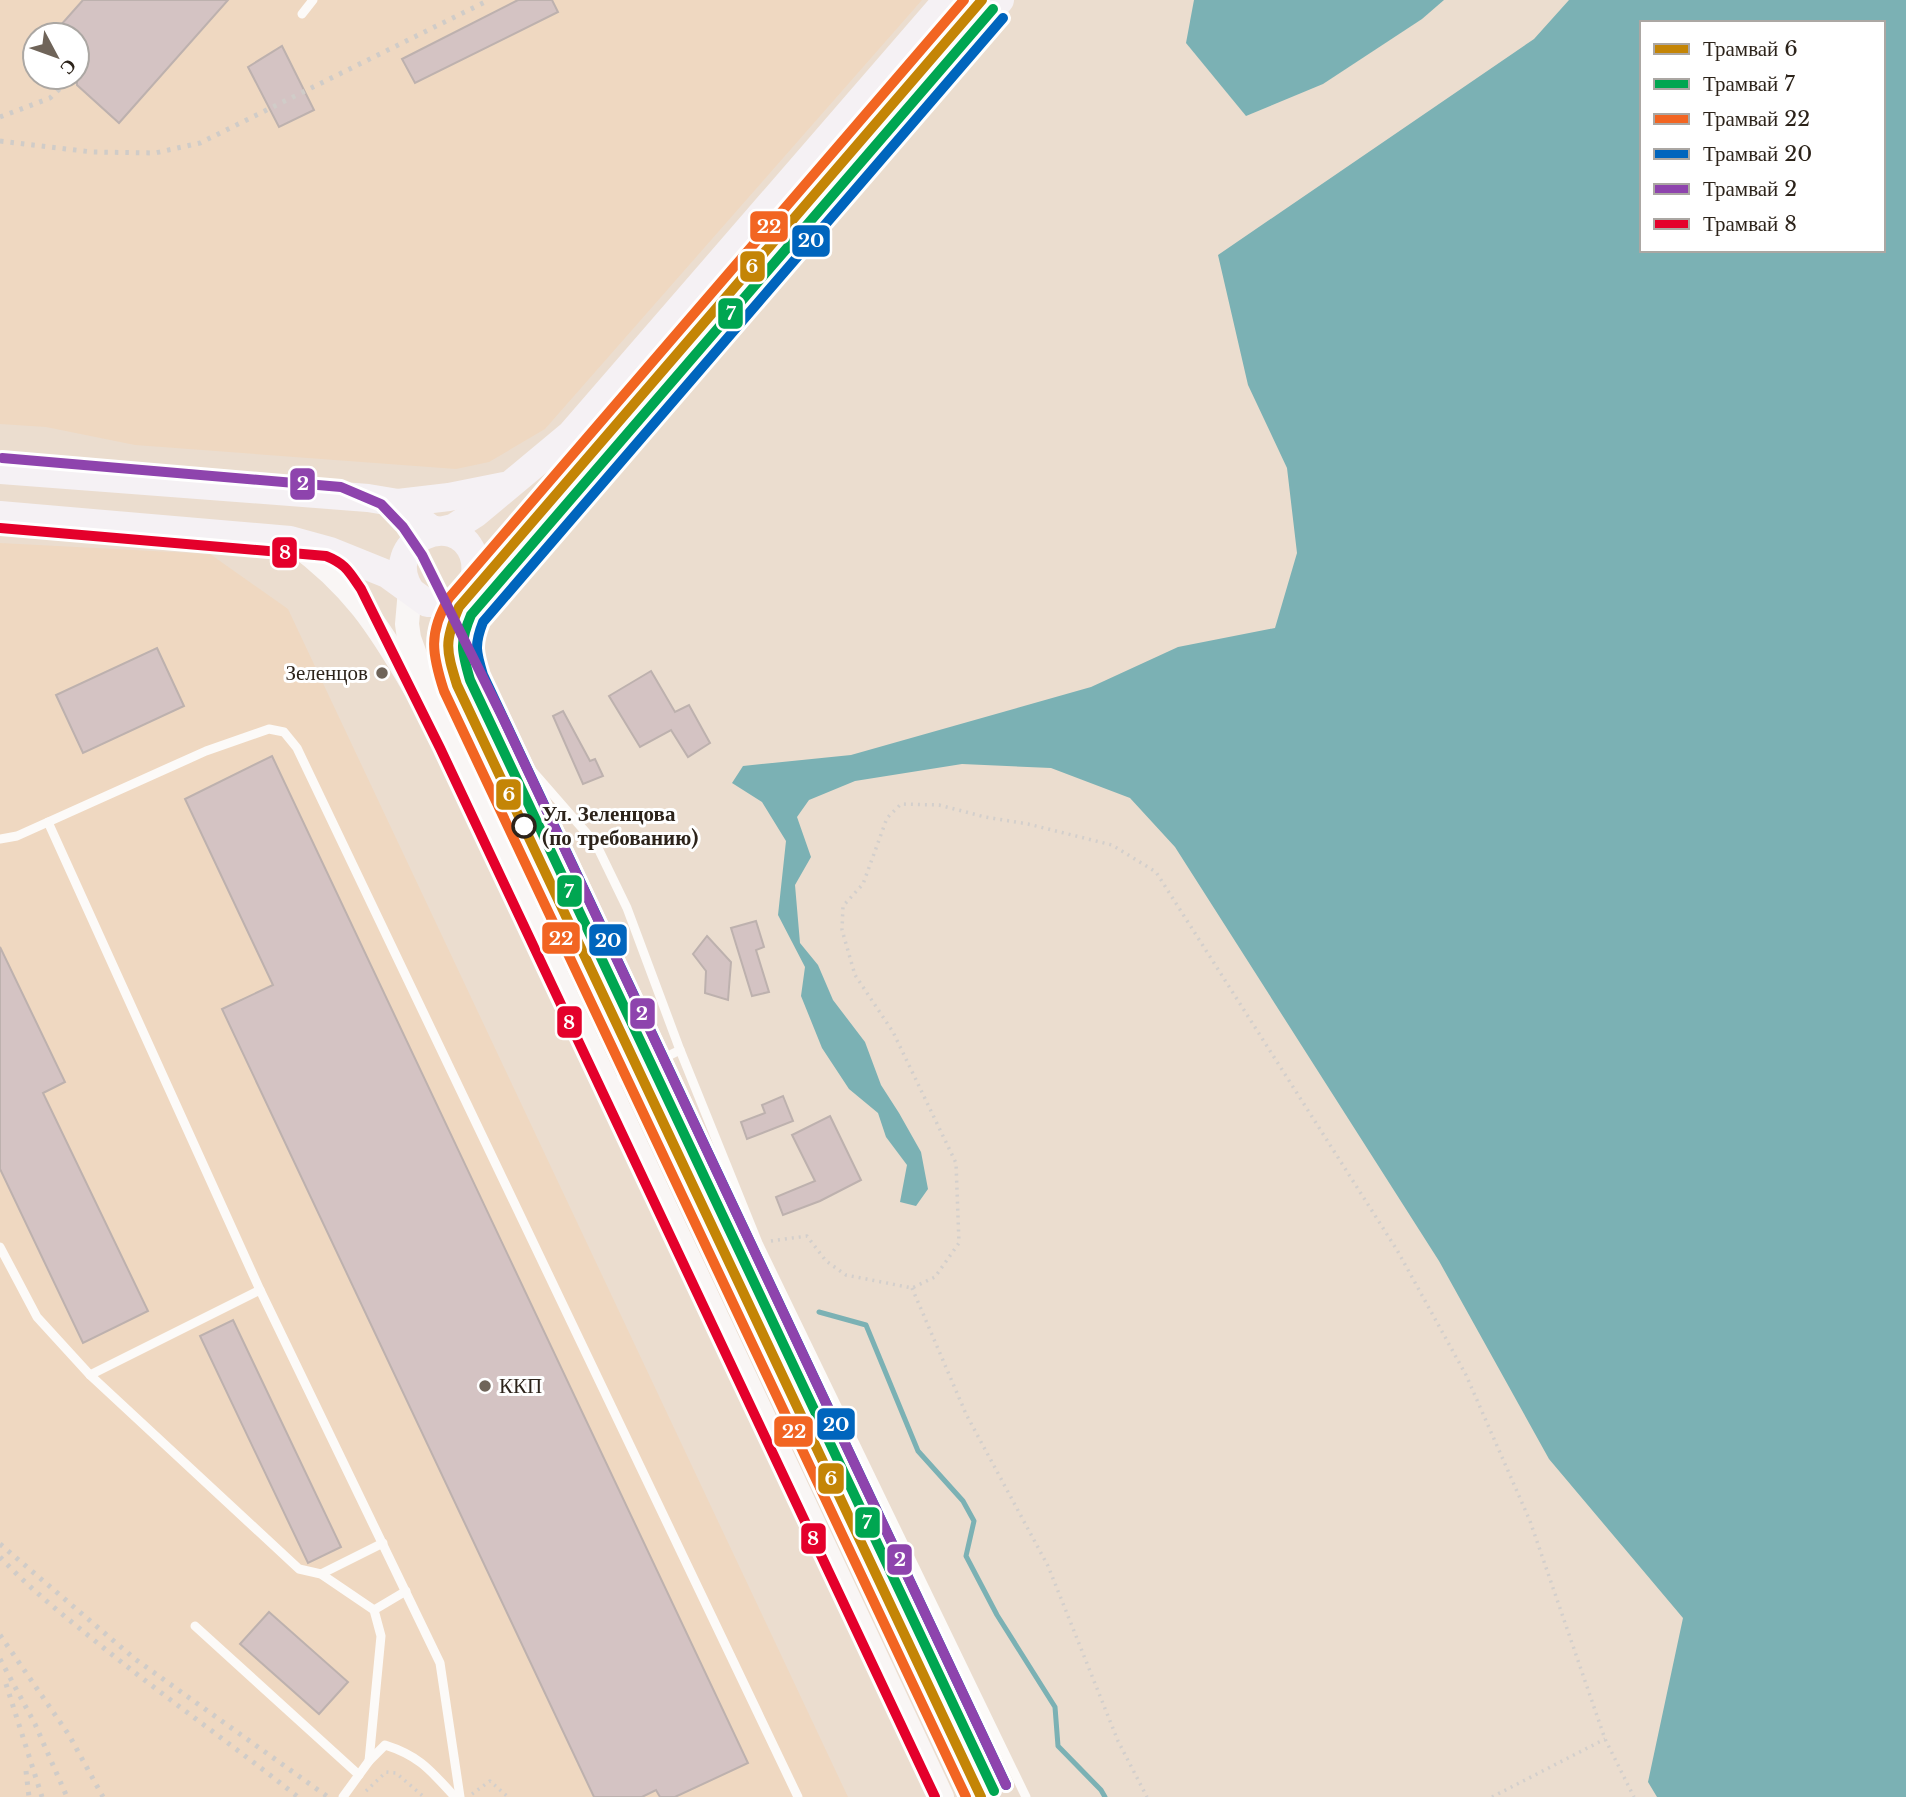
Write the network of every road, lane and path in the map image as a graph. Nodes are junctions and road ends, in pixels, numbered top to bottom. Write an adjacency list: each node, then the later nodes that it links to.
1 (313, 0): 4 (lane)
2 (947, 0): 6 (main road)
3 (1000, 0): 11 (main road)
4 (302, 13)
5 (0, 470): 7 (main road)
6 (511, 485): 7 (main road); 9 (main road)
7 (398, 503): 9 (main road)
8 (0, 515): 10 (main road)
9 (440, 532): 11 (main road); 12 (main road)
10 (290, 540): 12 (main road); 13 (main road)
11 (471, 586): 12 (main road); 13 (main road)
12 (408, 587): 13 (main road)
13 (448, 745): 16 (lane); 17 (main road)
14 (48, 822): 15 (lane); 21 (lane); 37 (lane)
15 (0, 839)
16 (680, 1050): 17 (lane); 18 (lane)
17 (608, 1086): 38 (main road)
18 (758, 1243): 20 (path); 39 (lane)
19 (0, 1247): 22 (lane)
20 (912, 1288): 28 (path); 40 (path)
21 (260, 1290): 22 (lane); 23 (lane)
22 (90, 1375): 24 (lane)
23 (383, 1544): 24 (lane); 25 (lane)
24 (321, 1574): 26 (lane)
25 (406, 1591): 26 (lane); 34 (lane)
26 (374, 1609): 29 (lane)
27 (195, 1626): 30 (lane)
28 (1605, 1739): 41 (path); 42 (path)
29 (369, 1761): 30 (lane); 34 (lane)
30 (359, 1775): 31 (lane)
31 (343, 1797)
32 (361, 1797): 33 (path)
33 (424, 1797)
34 (458, 1797)
35 (468, 1797): 36 (path)
36 (508, 1797)
37 (798, 1797)
38 (942, 1797)
39 (1026, 1797)
40 (1147, 1797)
41 (1492, 1797)
42 (1634, 1797)

